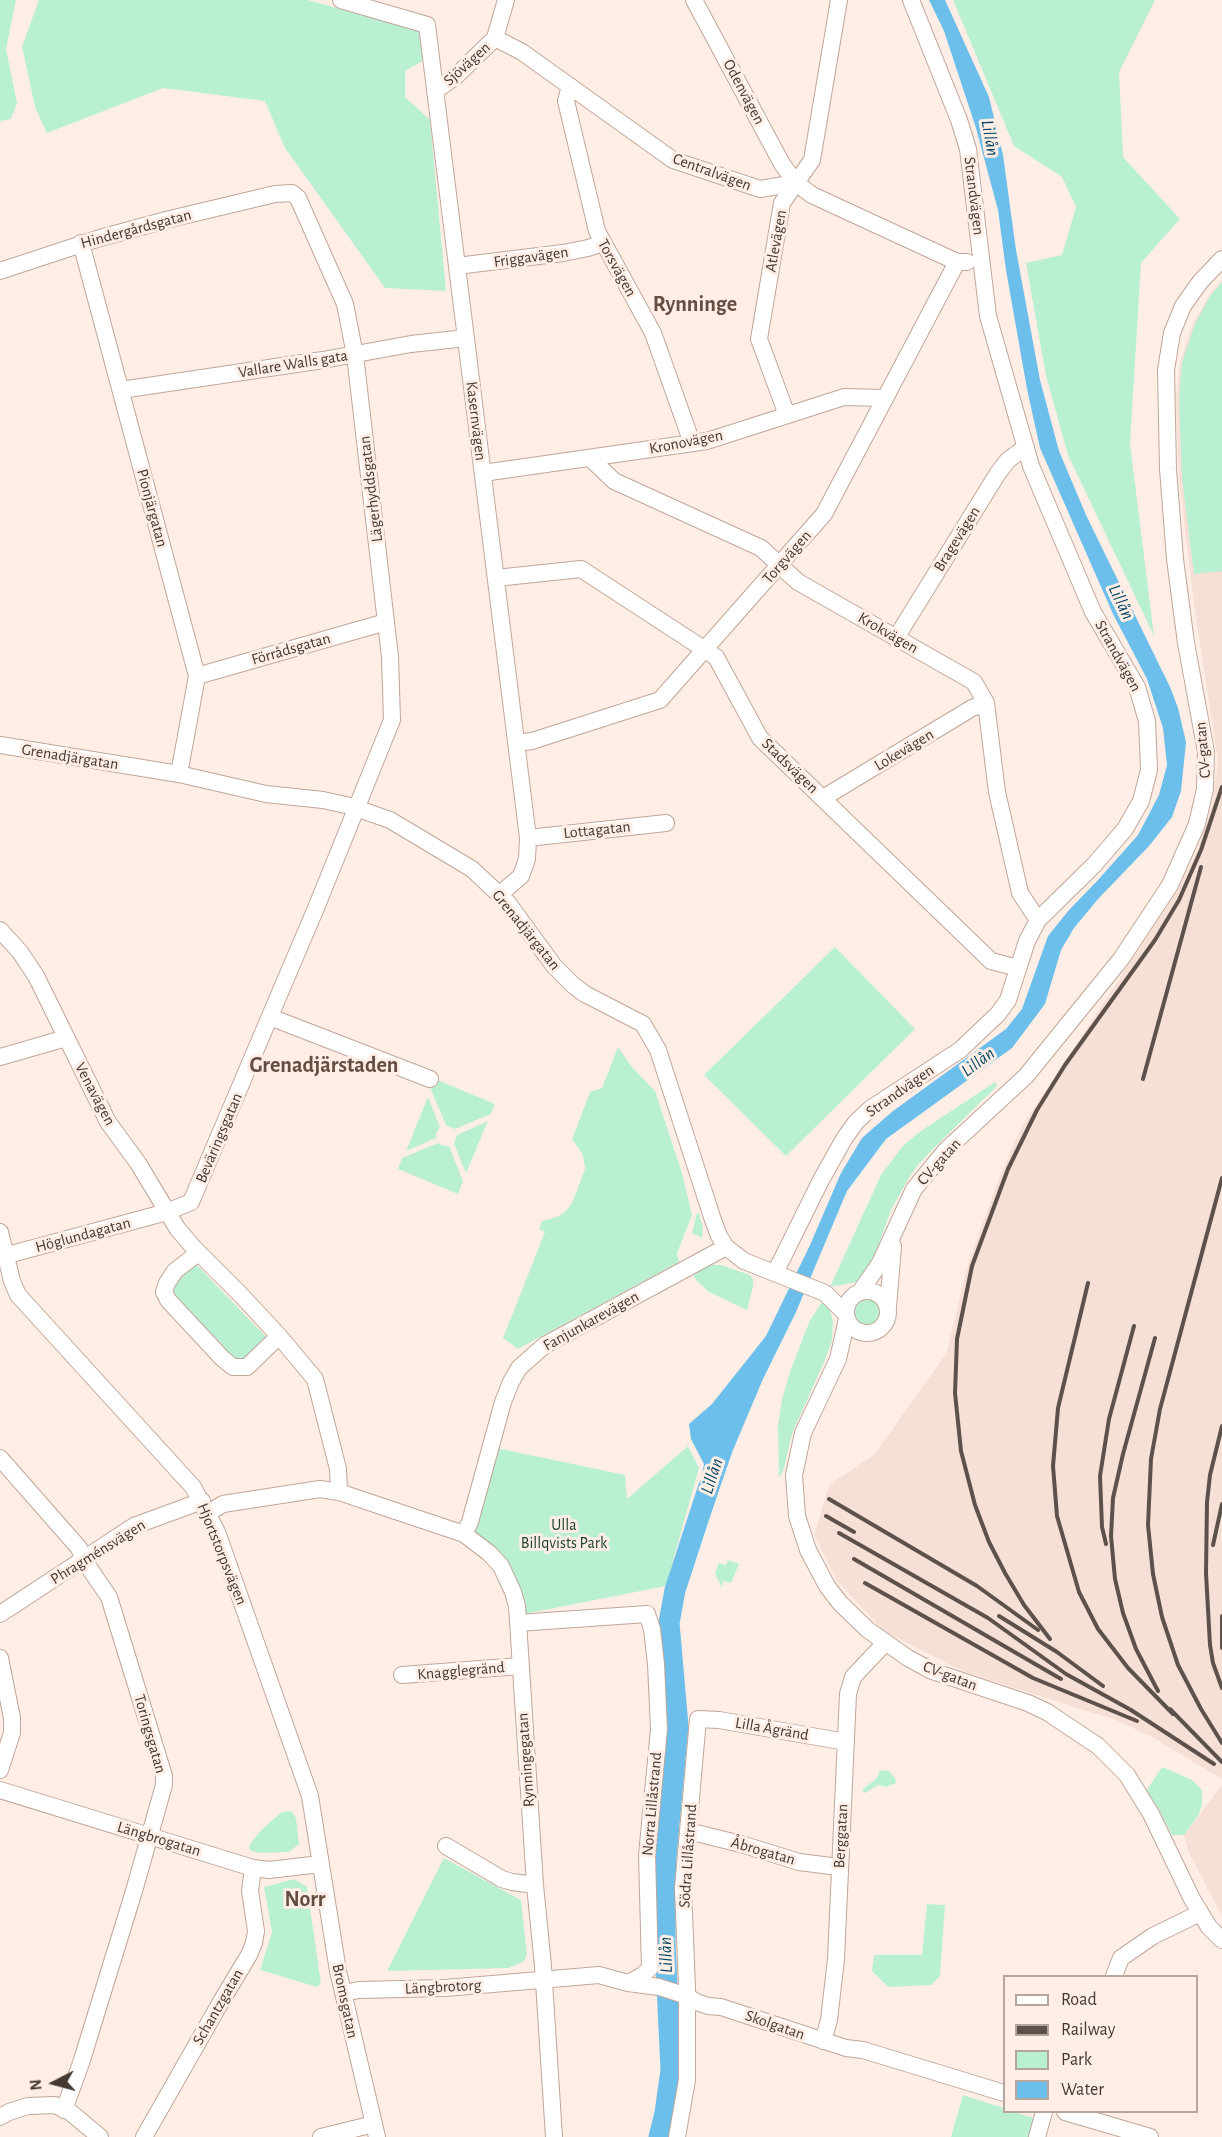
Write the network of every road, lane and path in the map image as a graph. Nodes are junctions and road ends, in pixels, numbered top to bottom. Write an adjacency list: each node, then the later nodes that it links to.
1 (341, 0): 8 (street, Kasernvägen)
2 (506, 0): 6 (street, Sjövägen)
3 (694, 0): 9 (street, Odenvägen)
4 (839, 0): 9 (street, Atlevägen)
5 (911, 0): 14 (street, Strandvägen)
6 (495, 38): 7 (street, Centralvägen); 8 (street, Sjövägen)
7 (570, 86): 9 (street, Centralvägen); 12 (street, Torsvägen)
8 (435, 91): 16 (street, Kasernvägen)
9 (796, 183): 15 (street); 22 (street, Atlevägen)
10 (275, 194): 11 (street, Hindergårdsgatan); 19 (street, Lägerhyddsgatan)
11 (81, 243): 17 (street, Hindergårdsgatan); 20 (street, Pionjärgatan)
12 (603, 243): 16 (street, Friggavägen); 23 (street, Torsvägen)
13 (1222, 259): 50 (street, CV-gatan)
14 (982, 261): 15 (street); 24 (street, Strandvägen)
15 (957, 262): 21 (street, Torgvägen)
16 (457, 266): 18 (street, Kasernvägen)
17 (0, 271)
18 (466, 338): 19 (street, Vallare Walls gata); 26 (street, Kasernvägen)
19 (355, 355): 20 (street, Vallare Walls gata); 29 (street, Lägerhyddsgatan)
20 (121, 390): 32 (street, Pionjärgatan)
21 (885, 398): 22 (street, Kronovägen); 27 (street, Torgvägen)
22 (787, 415): 23 (street, Kronovägen)
23 (692, 443): 25 (street, Kronovägen)
24 (1026, 447): 30 (street, Bragevägen); 42 (street, Strandvägen)
25 (590, 458): 26 (street, Kronovägen); 27 (street, Krokvägen)
26 (483, 473): 28 (street, Kasernvägen)
27 (779, 565): 30 (street, Krokvägen); 31 (street, Torgvägen)
28 (496, 578): 31 (street, Stadsvägen); 34 (street, Kasernvägen)
29 (386, 622): 32 (street, Förrådsgatan); 38 (street, Lägerhyddsgatan)
30 (896, 638): 33 (street, Krokvägen)
31 (705, 650): 34 (street, Torgvägen); 37 (street, Stadsvägen)
32 (197, 676): 36 (street, Pionjärgatan)
33 (986, 703): 37 (street, Lokevägen); 42 (street, Krokvägen)
34 (516, 743): 40 (street, Kasernvägen)
35 (0, 745): 36 (street, Grenadjärgatan)
36 (180, 774): 38 (street, Grenadjärgatan)
37 (823, 798): 44 (street, Stadsvägen)
38 (356, 808): 41 (street, Grenadjärgatan); 45 (street, Beväringsgatan)
39 (666, 823): 40 (street, Lottagatan)
40 (528, 838): 41 (street, Kasernvägen)
41 (499, 895): 52 (street, Grenadjärgatan)
42 (1038, 920): 44 (street, Strandvägen)
43 (0, 930): 46 (street, Venavägen)
44 (1018, 968): 55 (street, Strandvägen)
45 (270, 1017): 48 (street); 49 (street, Beväringsgatan)
46 (66, 1038): 47 (street); 49 (street, Venavägen)
47 (0, 1057)
48 (430, 1079)
49 (167, 1212): 53 (street, Venavägen); 54 (street, Höglundagatan)
50 (896, 1227): 56 (street, CV-gatan); 58 (street, CV-gatan)
51 (0, 1233): 54 (street, Hjortstorpsvägen)
52 (726, 1247): 55 (street); 66 (street, Fanjunkarevägen)
53 (198, 1253): 61 (street, Venavägen); 61 (street)
54 (3, 1257): 65 (street, Hjortstorpsvägen)
55 (782, 1276): 57 (street)
56 (859, 1292): 57 (street); 58 (street); 59 (street)
57 (825, 1293): 59 (street)
58 (888, 1307): 60 (street)
59 (847, 1316): 60 (street); 62 (street, CV-gatan)
60 (869, 1333): 62 (street, CV-gatan)
61 (279, 1336): 64 (street, Venavägen)
62 (838, 1359): 70 (street, CV-gatan)
63 (0, 1458): 67 (street, Toringsgatan)
64 (339, 1492): 65 (street, Phragménsvägen); 66 (street, Rynningegatan)
65 (205, 1507): 67 (street, Phragménsvägen); 81 (street, Hjortstorpsvägen)
66 (464, 1534): 69 (street, Rynningegatan)
67 (83, 1559): 68 (street, Phragménsvägen); 79 (street, Toringsgatan)
68 (0, 1614)
69 (518, 1623): 72 (street, Rynningegatan); 89 (street, Norra Lillåstrand)
70 (885, 1643): 75 (street, Berggatan); 85 (street, CV-gatan)
71 (0, 1658): 76 (street)
72 (520, 1666): 73 (street, Knagglegränd); 84 (street, Rynningegatan)
73 (402, 1676)
74 (698, 1719): 75 (street, Lilla Ågränd); 78 (street, Södra Lillåstrand)
75 (846, 1742): 82 (street, Berggatan)
76 (0, 1770)
77 (0, 1790): 79 (street, Längbrogatan)
78 (688, 1831): 82 (street, Åbrogatan); 91 (street, Södra Lillåstrand)
79 (150, 1836): 83 (street, Längbrogatan); 94 (street, Toringsgatan)
80 (446, 1846): 84 (street)
81 (320, 1864): 83 (street, Längbrogatan); 90 (street, Bromsgatan)
82 (839, 1867): 92 (street, Berggatan)
83 (253, 1868): 100 (street, Schantzgatan)
84 (535, 1885): 88 (street, Rynningegatan)
85 (1200, 1912): 86 (street, CV-gatan); 87 (street)
86 (1222, 1941)
87 (1115, 1975)
88 (544, 1979): 89 (street, Skolgatan); 90 (street, Längbrotorg); 102 (street, Rynningegatan)
89 (628, 1983): 91 (street, Skolgatan)
90 (343, 1993): 98 (street, Bromsgatan)
91 (681, 1994): 92 (street, Skolgatan); 103 (street, Södra Lillåstrand)
92 (823, 2041): 93 (street, Skolgatan)
93 (1003, 2092)
94 (64, 2110): 97 (street); 99 (street)
95 (1044, 2113): 104 (street)
96 (1073, 2113): 105 (street)
97 (0, 2117)
98 (376, 2130): 101 (street)
99 (100, 2137)
100 (144, 2137)
101 (321, 2137)
102 (554, 2137)
103 (677, 2137)
104 (1036, 2137)
105 (1150, 2137)

